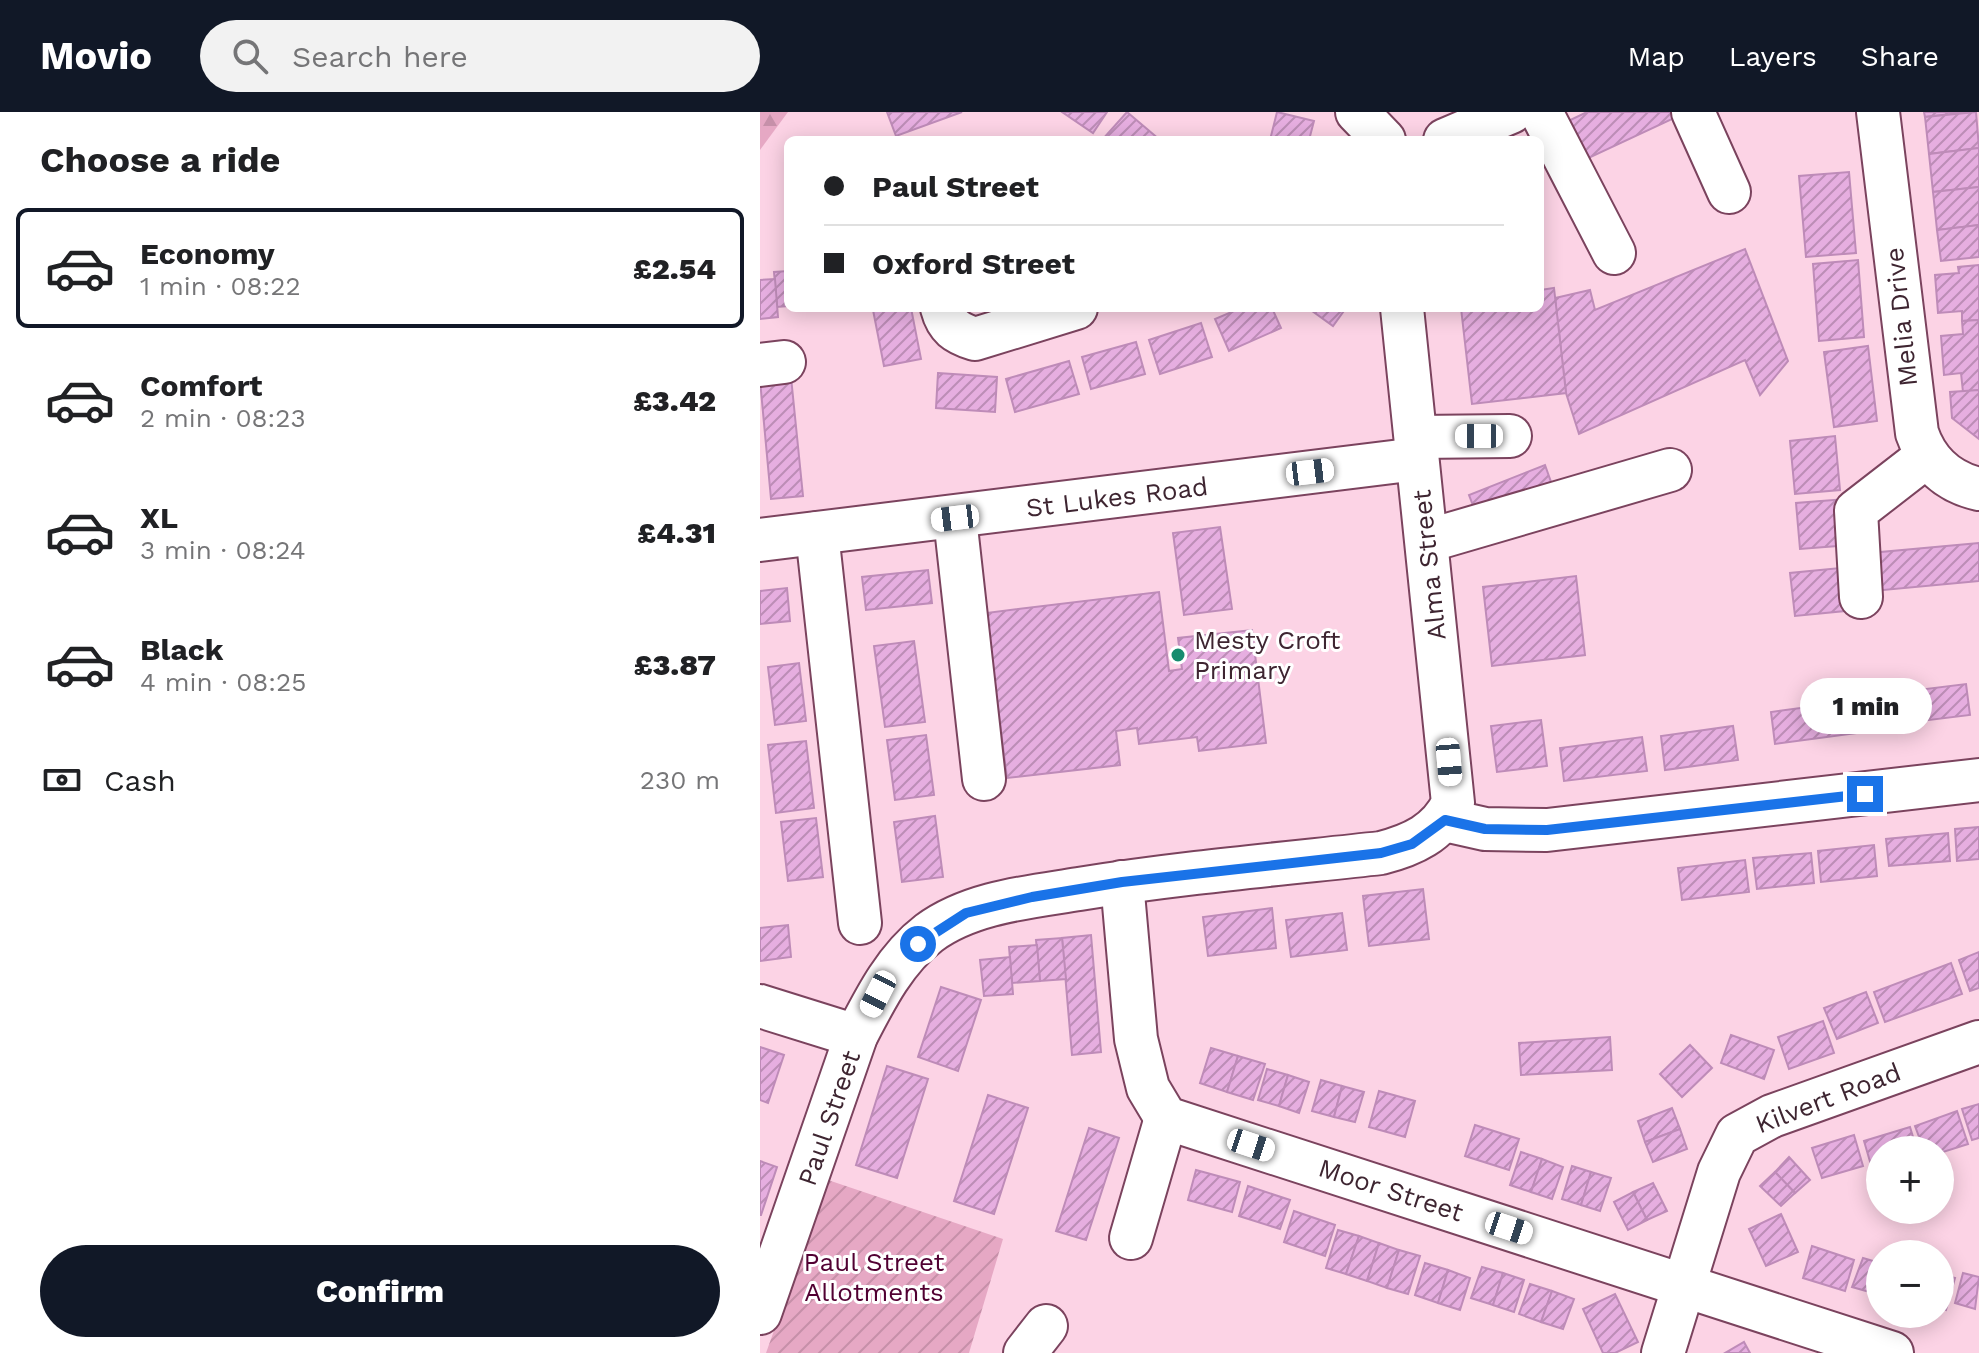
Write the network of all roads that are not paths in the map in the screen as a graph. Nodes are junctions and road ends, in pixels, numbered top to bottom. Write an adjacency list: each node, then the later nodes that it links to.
1 (1357, 112): 6 (street)
2 (1511, 112): 7 (street)
3 (1541, 112): 9 (street)
4 (1693, 112): 8 (street)
5 (1878, 112): 15 (street, Melia Drive)
6 (1380, 136)
7 (1454, 136)
8 (1729, 192)
9 (1614, 253)
10 (943, 312): 11 (street)
11 (1063, 312)
12 (1402, 312): 14 (street, Alma Street)
13 (1510, 436): 14 (street, St Lukes Road)
14 (1417, 448): 18 (street, St Lukes Road); 21 (street, Alma Street)
15 (1927, 456): 17 (street); 22 (street)
16 (1670, 470): 21 (street)
17 (1979, 489)
18 (955, 518): 19 (street, St Lukes Road); 23 (street)
19 (817, 533): 20 (street, St Lukes Road); 27 (street)
20 (760, 540)
21 (1427, 541): 25 (street, Alma Street)
22 (1861, 597)
23 (984, 779)
24 (1979, 780): 25 (street)
25 (1445, 820): 26 (street, Paul Street)
26 (1122, 882): 29 (street, Paul Street); 31 (street)
27 (860, 923)
28 (760, 1006): 29 (street)
29 (856, 1036): 34 (street, Paul Street)
30 (1979, 1042): 33 (street, Kilvert Road)
31 (1166, 1118): 32 (street); 33 (street, Moor Street)
32 (1131, 1238)
33 (1685, 1284): 35 (street, Kilvert Road); 36 (street, Moor Street)
34 (760, 1313)
35 (1663, 1353)
36 (1892, 1353)

